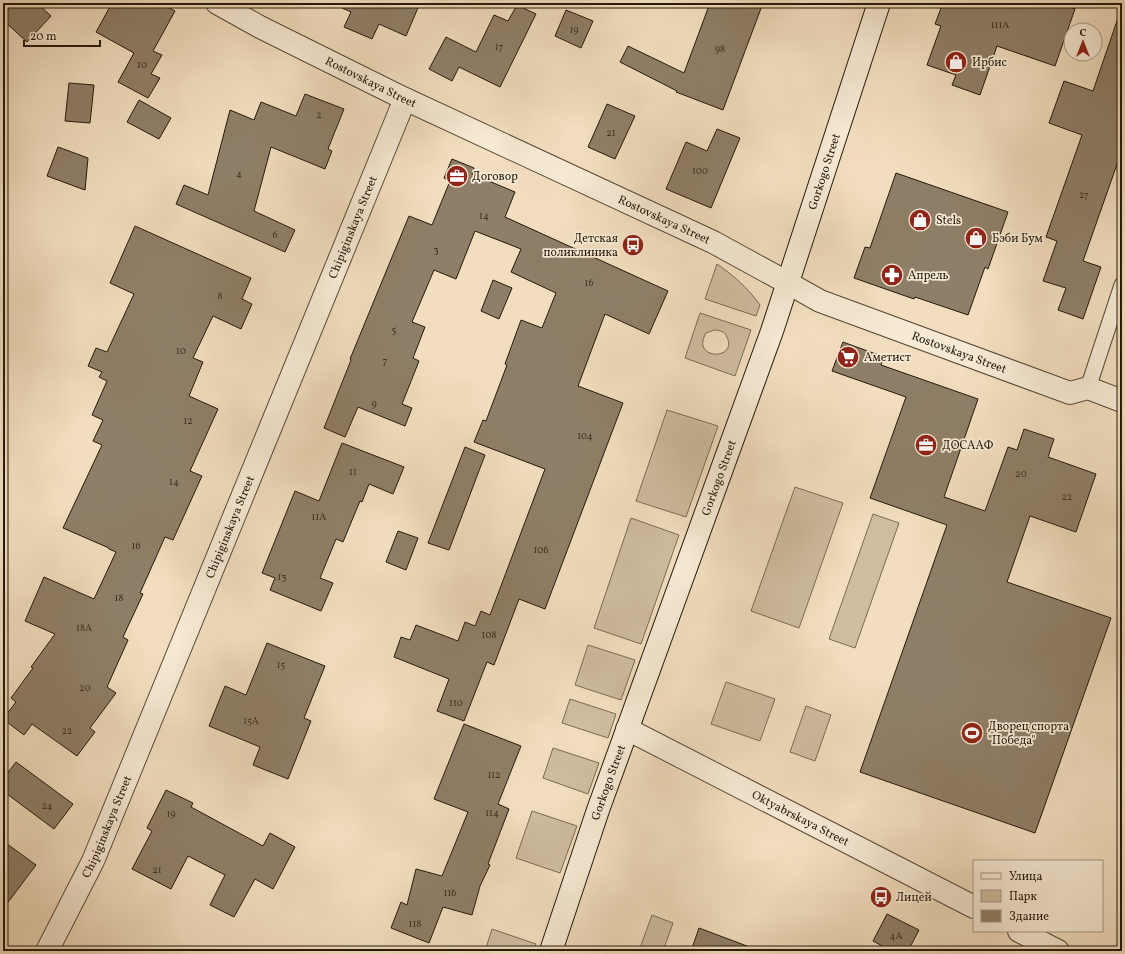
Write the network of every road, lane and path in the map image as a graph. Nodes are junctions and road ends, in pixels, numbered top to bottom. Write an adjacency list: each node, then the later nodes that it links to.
1 (217, 3): 3 (street, Rostovskaya Street)
2 (879, 3): 4 (street, Gorkogo Street)
3 (405, 99): 4 (street, Rostovskaya Street); 11 (street, Chipiginskaya Street)
4 (788, 283): 6 (street, Rostovskaya Street); 8 (street, Gorkogo Street)
5 (1122, 285): 6 (lane)
6 (1088, 388): 7 (street)
7 (1122, 401)
8 (627, 728): 9 (street, Oktyabrskaya Street); 12 (street, Gorkogo Street)
9 (973, 907)
10 (1022, 932): 13 (street)
11 (47, 951)
12 (551, 951)
13 (1058, 951)

